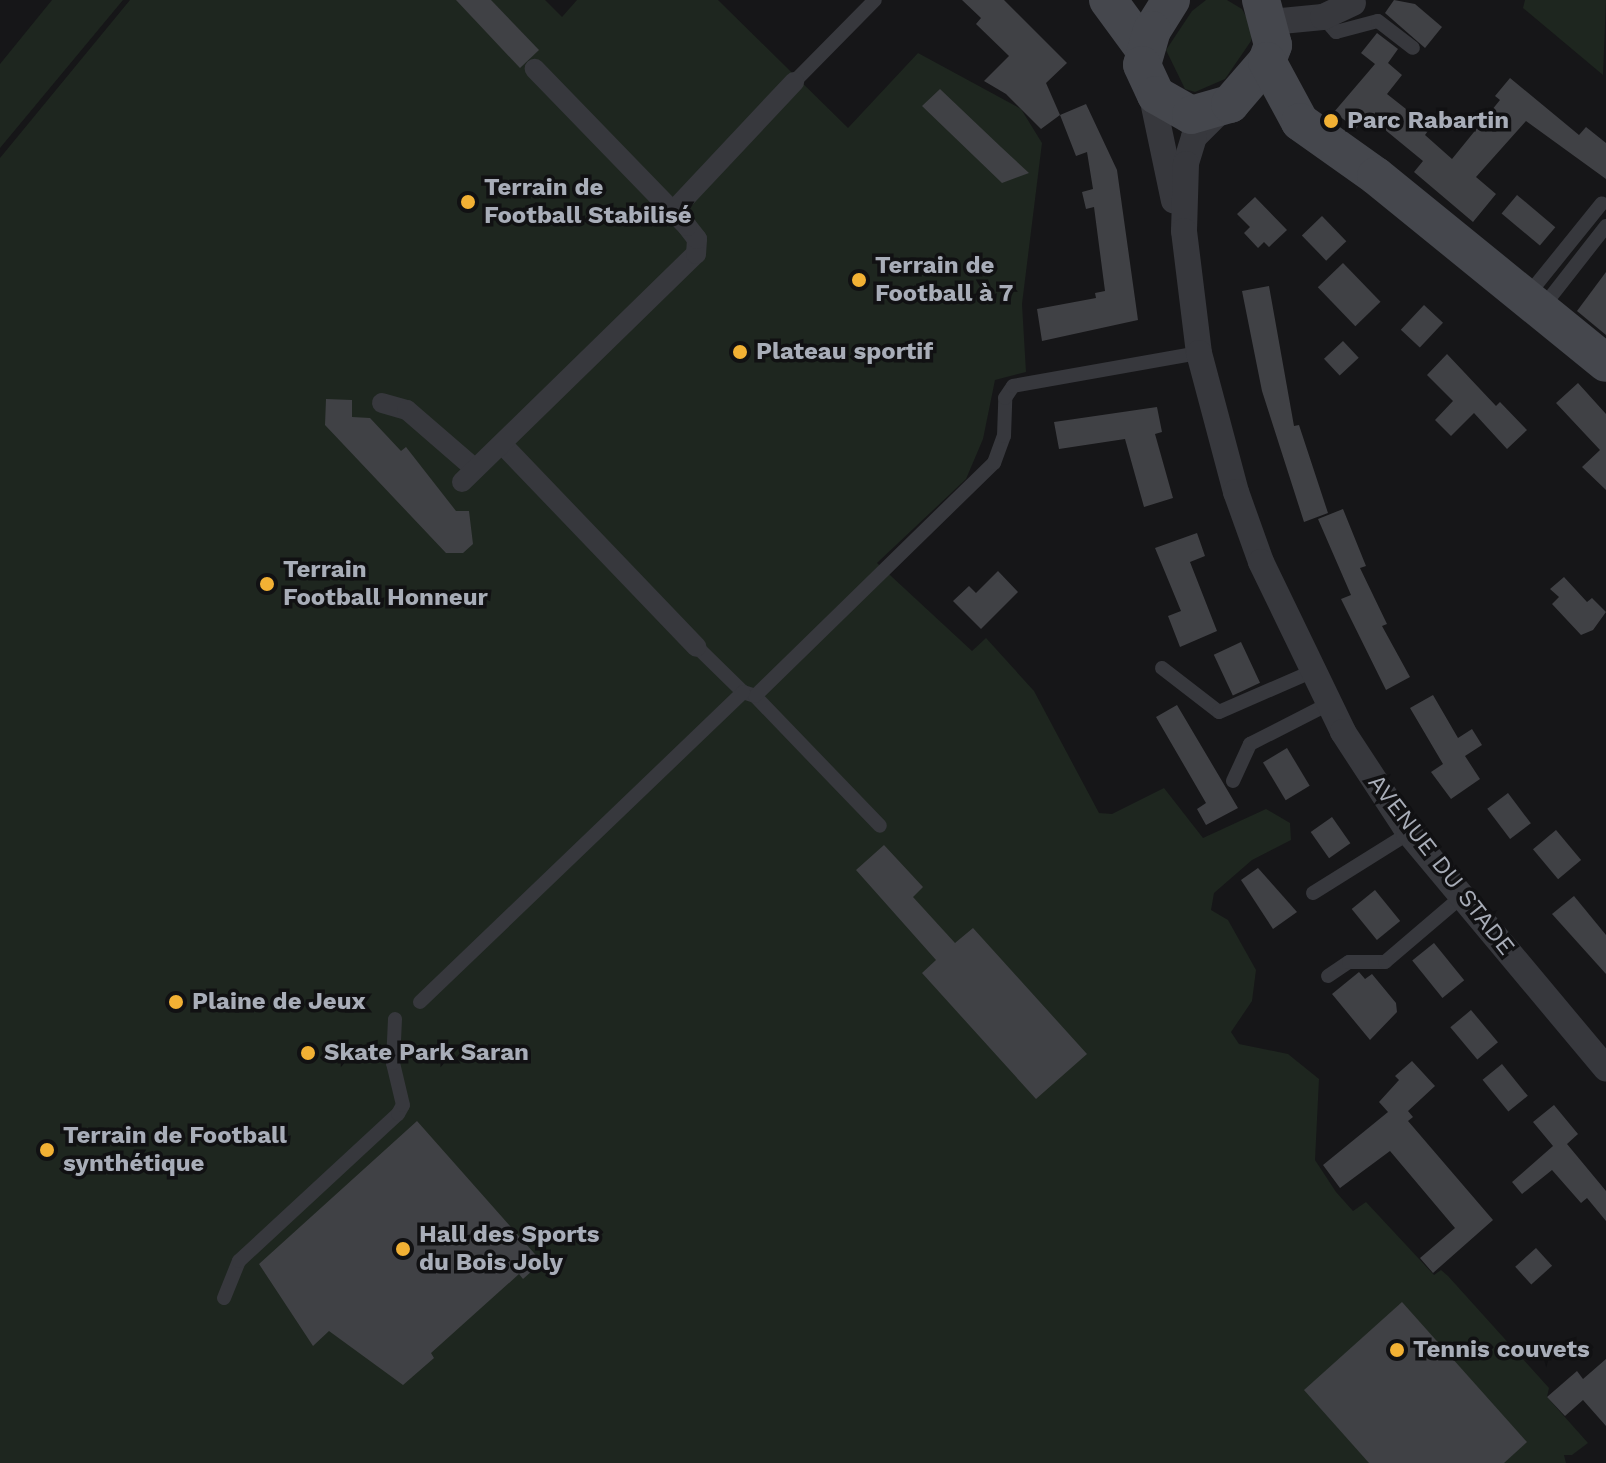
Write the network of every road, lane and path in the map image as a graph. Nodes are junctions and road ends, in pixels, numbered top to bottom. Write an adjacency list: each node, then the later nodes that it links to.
1 (875, 0): 11 (lane)
2 (1108, 0): 9 (main road)
3 (1171, 0): 9 (main road)
4 (1353, 3): 6 (street)
5 (1266, 11): 6 (street); 8 (main road)
6 (1323, 17): 7 (lane)
7 (1413, 48)
8 (1267, 61): 12 (main road); 13 (main road)
9 (1146, 66): 12 (main road); 17 (street, AVENUE DU STADE)
10 (535, 69): 15 (street)
11 (794, 82): 15 (street)
12 (1227, 106): 13 (main road); 17 (street, AVENUE DU STADE)
13 (1300, 122): 18 (main road)
14 (1602, 203): 18 (lane)
15 (673, 211): 22 (street)
16 (1606, 226): 18 (lane)
17 (1184, 231): 19 (street, AVENUE DU STADE)
18 (1534, 304): 20 (main road)
19 (1199, 353): 25 (street, AVENUE DU STADE); 26 (lane)
20 (1606, 363)
21 (382, 403): 22 (street)
22 (502, 444): 23 (street)
23 (697, 647): 26 (lane)
24 (1162, 668): 25 (lane)
25 (1311, 672): 27 (street, AVENUE DU STADE)
26 (749, 694): 29 (lane); 34 (lane)
27 (1328, 704): 28 (lane); 30 (street, AVENUE DU STADE)
28 (1233, 781)
29 (880, 826)
30 (1409, 833): 31 (lane); 32 (street, AVENUE DU STADE)
31 (1313, 893)
32 (1461, 897): 33 (lane); 36 (street, AVENUE DU STADE)
33 (1328, 976)
34 (420, 1002)
35 (395, 1019): 37 (lane)
36 (1606, 1069)
37 (224, 1298)

